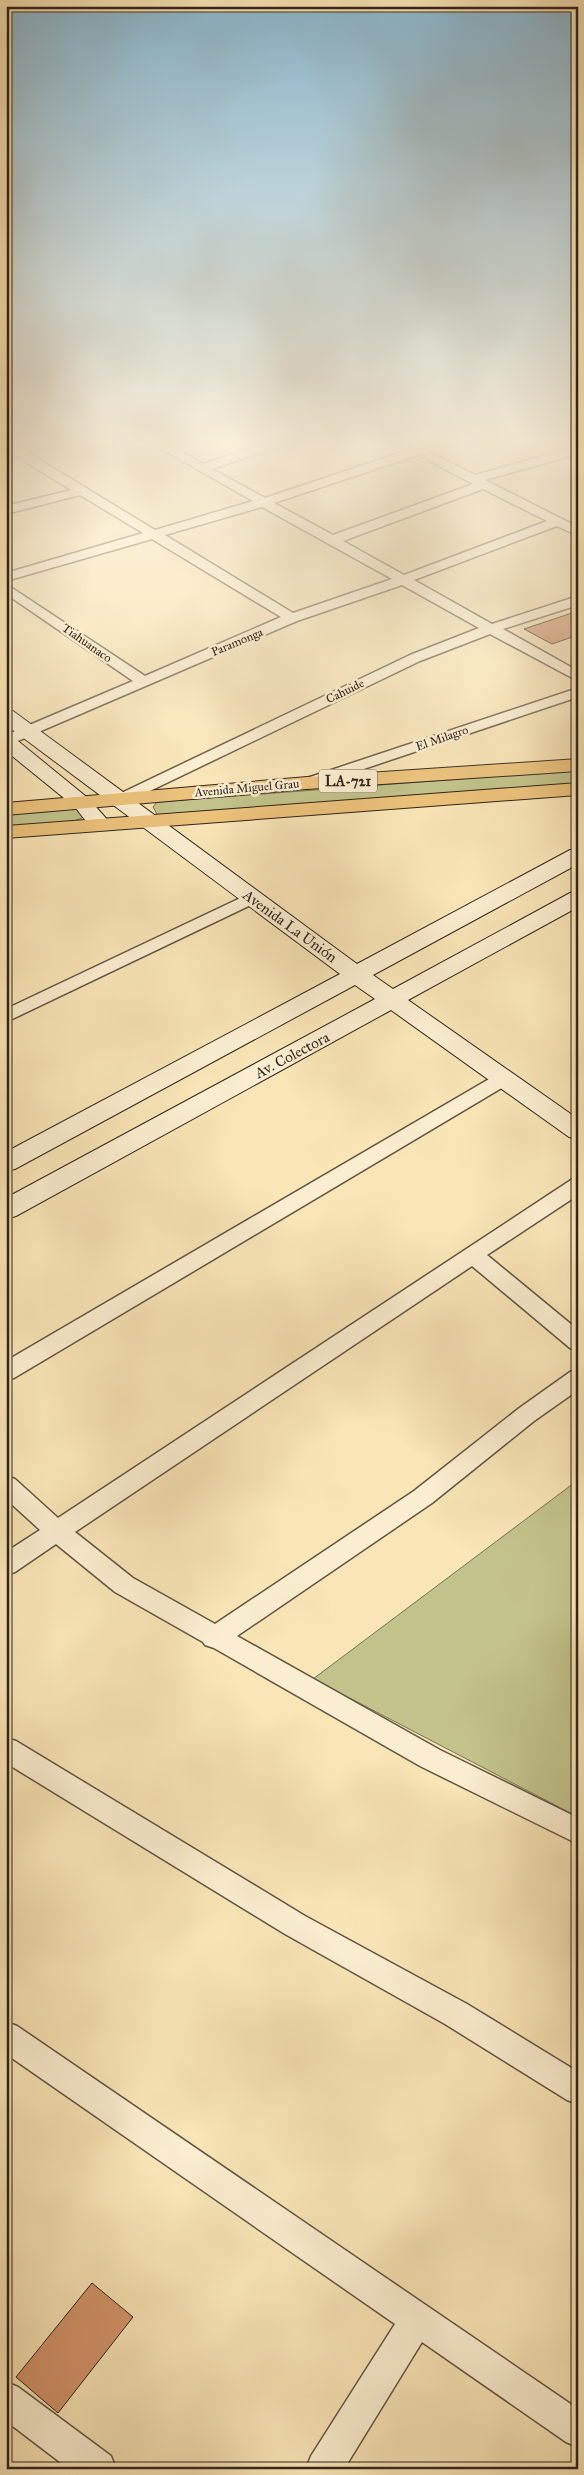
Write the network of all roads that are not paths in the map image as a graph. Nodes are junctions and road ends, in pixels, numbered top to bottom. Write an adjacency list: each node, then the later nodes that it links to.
1 (72, 558): 5 (street)
2 (194, 558): 9 (street)
3 (368, 558): 6 (street)
4 (468, 558): 6 (street, Paramonga)
5 (6, 577)
6 (405, 579): 9 (street, Paramonga); 10 (street)
7 (6, 588): 12 (street, Tiahuanaco)
8 (578, 600): 10 (street, Cahuide)
9 (292, 618): 12 (street, Paramonga)
10 (493, 628): 11 (street); 22 (street, Cahuide)
11 (578, 677)
12 (144, 682): 15 (street, Paramonga)
13 (578, 692): 17 (street, El Milagro)
14 (6, 715): 15 (street, Avenida La Unión)
15 (27, 731): 16 (street, Paramonga); 22 (street, Avenida La Unión)
16 (6, 741): 23 (street)
17 (387, 756): 19 (street); 20 (street, El Milagro)
18 (578, 764): 19 (main road, Avenida Miguel Grau / LA-721)
19 (414, 776): 20 (main road, Avenida Miguel Grau / LA-721)
20 (306, 783): 22 (main road, Avenida Miguel Grau / LA-721)
21 (578, 789): 25 (main road, Avenida Miguel Grau / LA-721)
22 (119, 800): 23 (main road, Avenida Miguel Grau / LA-721); 25 (street, Avenida La Unión)
23 (82, 803): 24 (main road, Avenida Miguel Grau / LA-721); 26 (street)
24 (6, 809)
25 (148, 821): 26 (main road, Avenida Miguel Grau / LA-721); 29 (street, Avenida La Unión)
26 (100, 824): 27 (main road, Avenida Miguel Grau / LA-721)
27 (6, 832)
28 (578, 855): 31 (street)
29 (251, 898): 31 (street, Avenida La Unión); 33 (street)
30 (578, 898): 32 (street, Av. Colectora)
31 (355, 974): 32 (street, Avenida La Unión); 36 (street)
32 (392, 1000): 34 (street, Avenida La Unión); 38 (street, Av. Colectora)
33 (6, 1016)
34 (503, 1078): 35 (street, Avenida La Unión); 41 (street)
35 (578, 1131)
36 (6, 1163)
37 (578, 1185): 39 (street)
38 (6, 1210)
39 (473, 1255): 40 (street); 44 (street)
40 (578, 1342)
41 (6, 1372)
42 (578, 1378): 46 (street)
43 (6, 1485): 44 (street)
44 (58, 1532): 45 (street); 46 (street)
45 (6, 1565)
46 (214, 1638): 48 (street)
47 (6, 1749): 50 (street)
48 (578, 1832)
49 (6, 2036): 51 (street)
50 (578, 2089)
51 (417, 2319): 53 (street); 55 (street)
52 (6, 2399): 54 (street)
53 (578, 2430)
54 (98, 2469)
55 (324, 2469)

